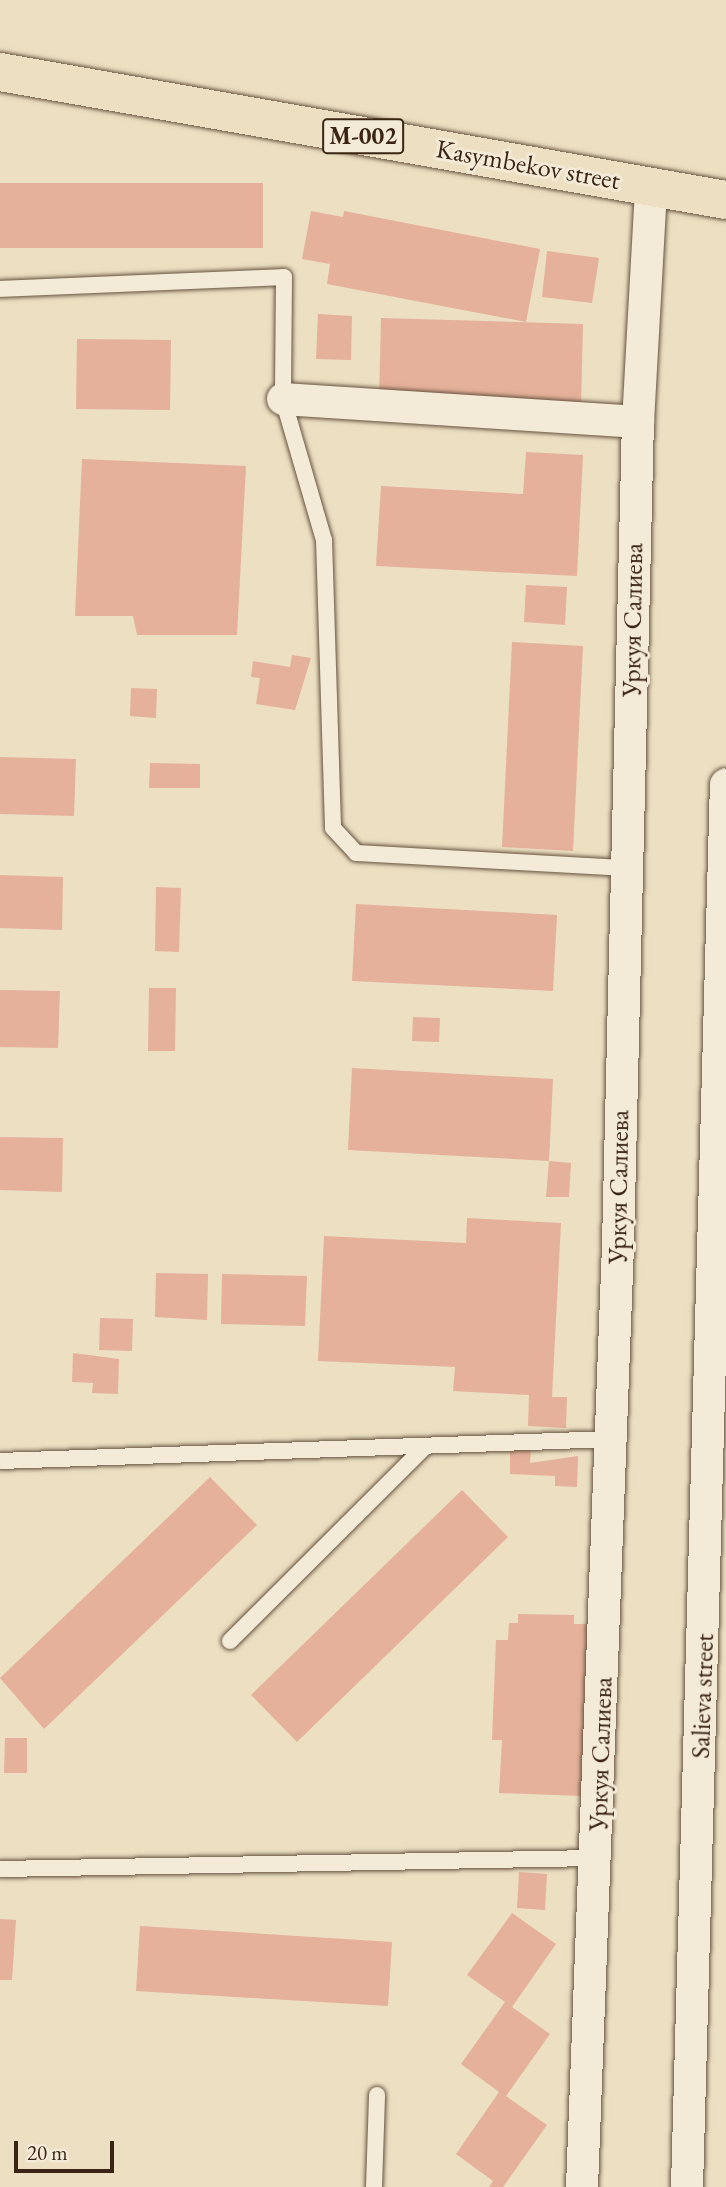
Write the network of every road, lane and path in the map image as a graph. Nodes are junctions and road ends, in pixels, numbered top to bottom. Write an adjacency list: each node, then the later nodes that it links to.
1 (0, 72): 2 (highway, Kasymbekov street / M-002)
2 (651, 187): 3 (highway, Kasymbekov street / M-002); 6 (street, Уркуя Салиева)
3 (726, 200)
4 (0, 289): 5 (lane)
5 (283, 399): 6 (street); 8 (lane)
6 (638, 422): 8 (street, Уркуя Салиева)
7 (726, 785): 9 (street, Salieva street)
8 (628, 868): 10 (street, Уркуя Салиева)
9 (724, 1040): 19 (street, Salieva street)
10 (612, 1439): 11 (lane); 14 (street, Уркуя Салиева)
11 (426, 1446): 12 (lane); 13 (lane)
12 (0, 1461)
13 (230, 1642)
14 (596, 1858): 15 (lane); 18 (street, Уркуя Салиева)
15 (0, 1869)
16 (377, 2095): 17 (lane)
17 (374, 2187)
18 (582, 2187)
19 (687, 2187)

